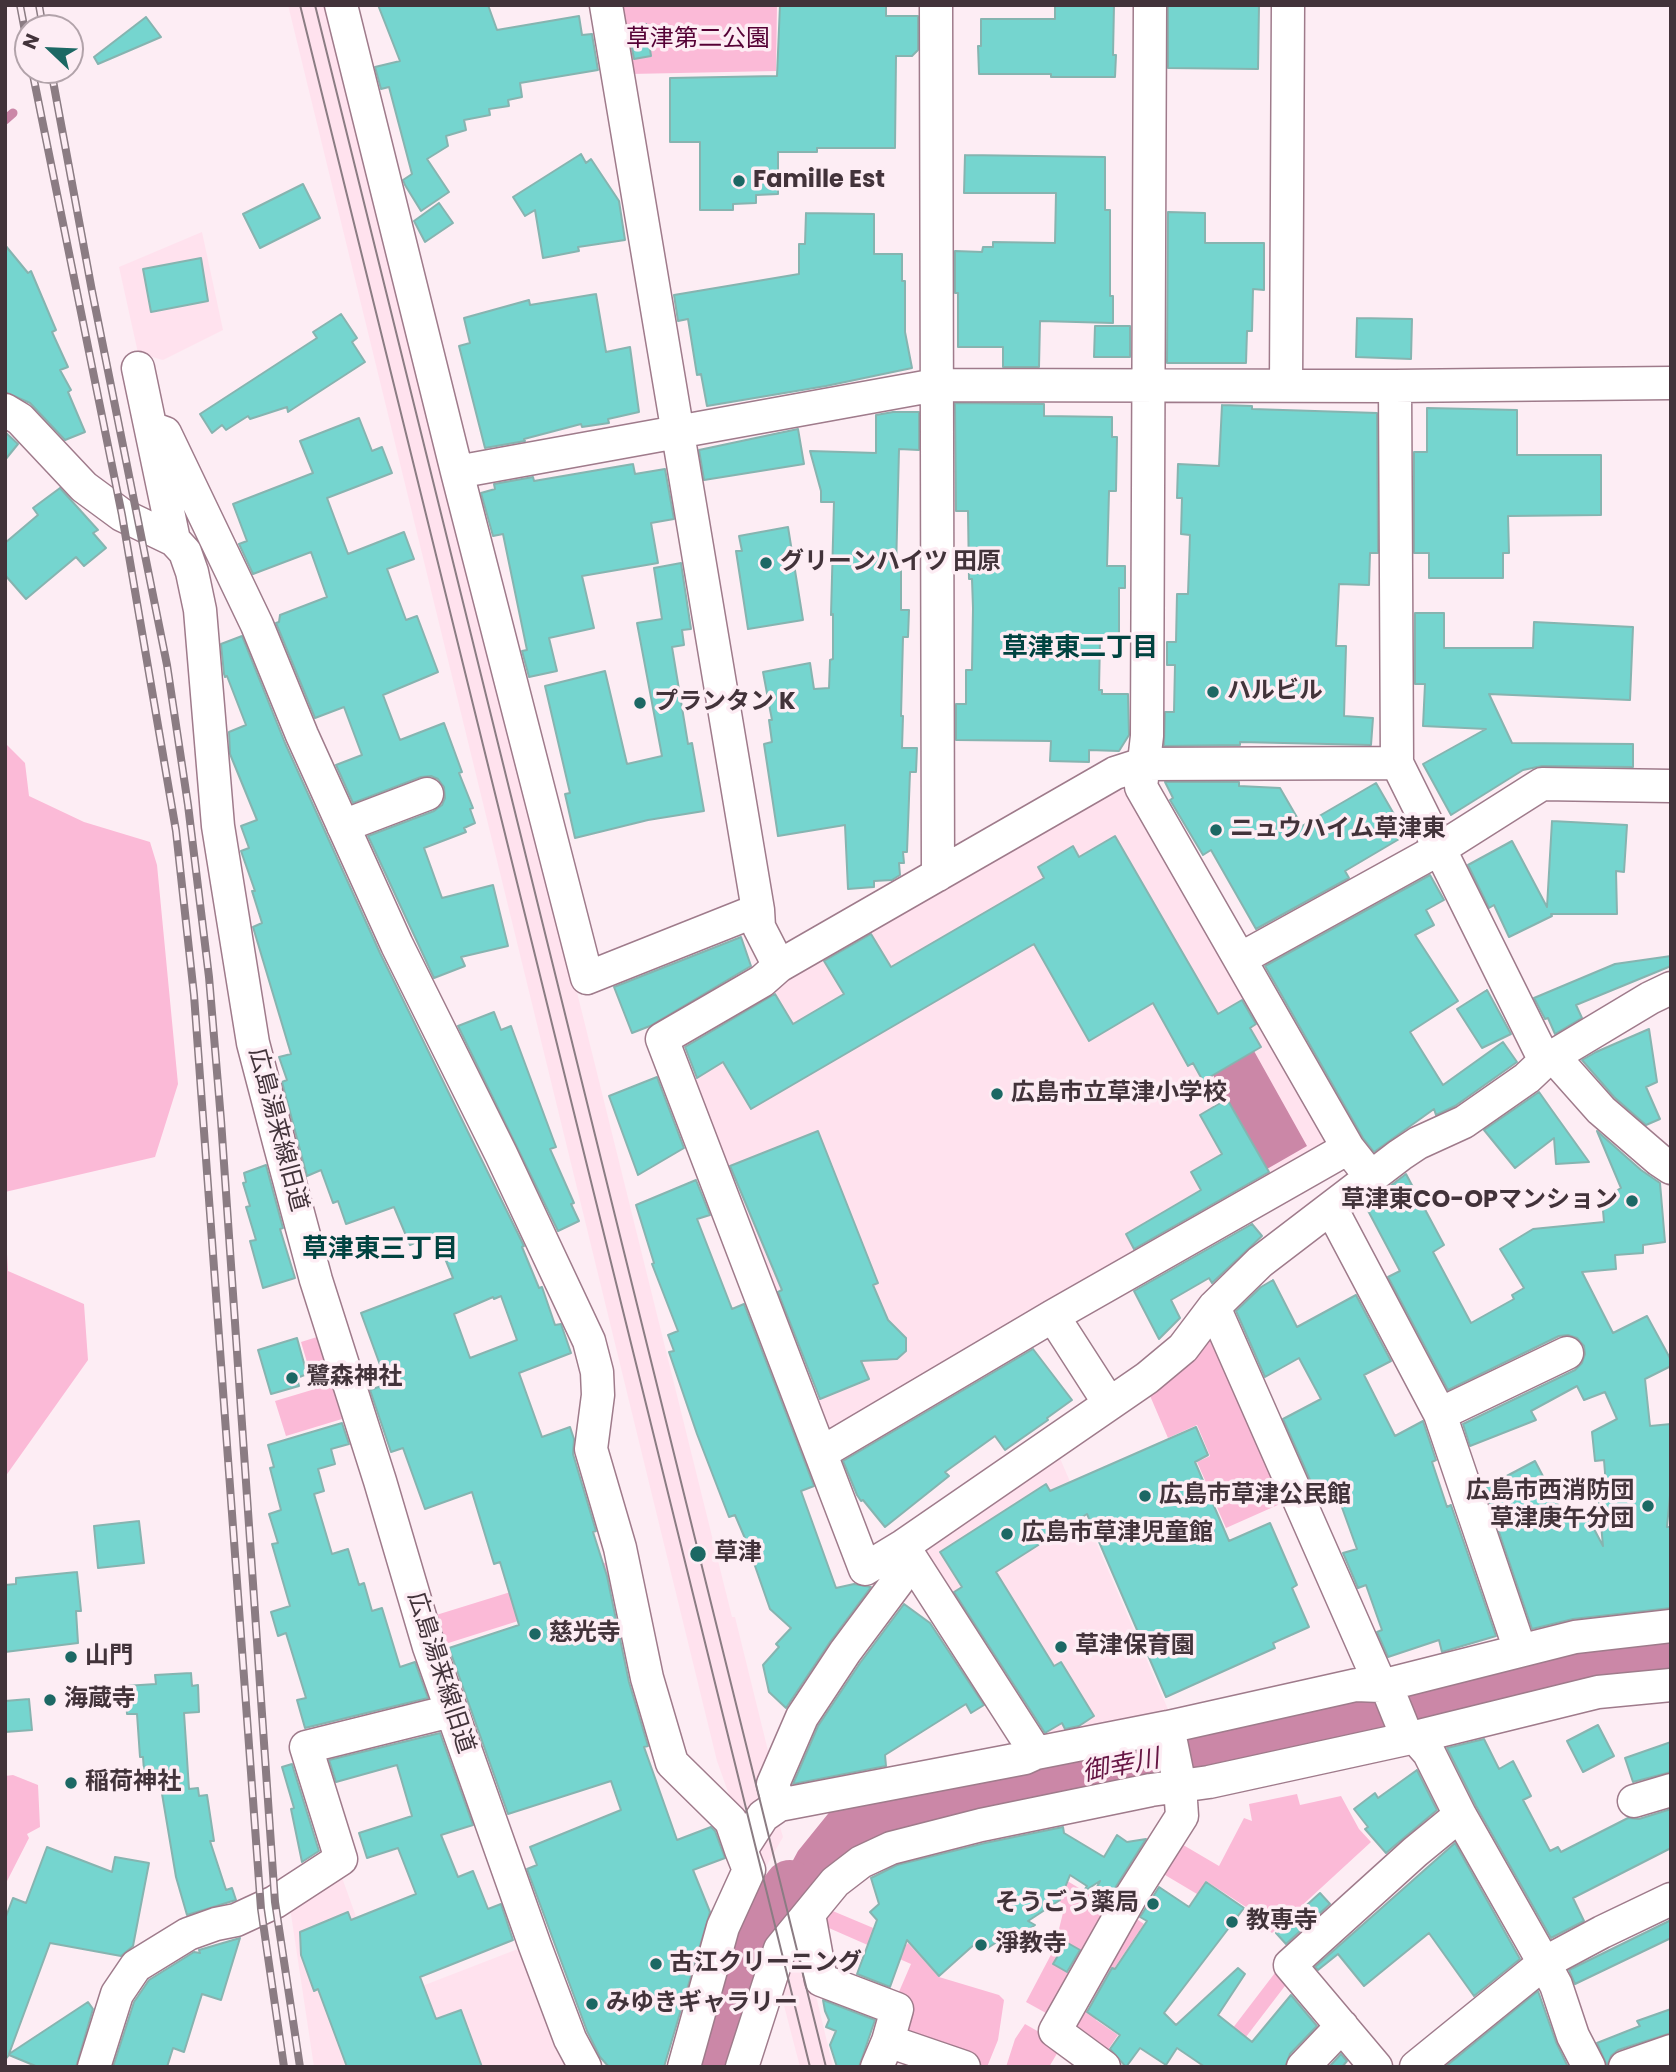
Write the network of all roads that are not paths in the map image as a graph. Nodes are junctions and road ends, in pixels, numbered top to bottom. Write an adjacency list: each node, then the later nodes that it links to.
1 (341, 5): 15 (street)
2 (606, 5): 14 (street)
3 (936, 5): 9 (street)
4 (1150, 5): 8 (street)
5 (1288, 5): 10 (street)
6 (138, 368): 13 (street, 広島湯来線旧道)
7 (1671, 383): 11 (street)
8 (1149, 384): 9 (street); 10 (street); 18 (street)
9 (936, 385): 14 (street); 23 (street)
10 (1286, 385): 11 (street)
11 (1395, 386): 17 (street)
12 (5, 410): 16 (street)
13 (151, 428): 16 (street, 広島湯来線旧道); 21 (street)
14 (678, 430): 15 (street); 24 (street)
15 (457, 472): 24 (street)
16 (174, 540): 44 (street, 広島湯来線旧道)
17 (1397, 763): 18 (street); 22 (street)
18 (1143, 764): 23 (street); 25 (street)
19 (1671, 786): 22 (street)
20 (427, 794): 21 (street)
21 (343, 827): 53 (street)
22 (1441, 848): 25 (street); 28 (street)
23 (938, 875): 26 (street)
24 (758, 910): 26 (street)
25 (1240, 959): 29 (street)
26 (779, 966): 38 (street)
27 (1671, 988): 28 (street)
28 (1549, 1058): 30 (street); 31 (street)
29 (1348, 1148): 31 (street); 34 (street)
30 (1671, 1168)
31 (1371, 1177): 32 (street)
32 (1331, 1208): 33 (street); 37 (street)
33 (1214, 1307): 36 (street); 43 (street)
34 (1053, 1316): 36 (street); 38 (street)
35 (1567, 1353): 37 (street)
36 (1109, 1403): 39 (street)
37 (1440, 1414): 41 (street)
38 (821, 1453): 39 (street)
39 (903, 1546): 47 (street); 51 (street)
40 (1671, 1626): 41 (street)
41 (1520, 1650): 43 (street)
42 (1671, 1685): 46 (street)
43 (1384, 1688): 45 (street); 46 (street)
44 (451, 1711): 61 (street); 62 (street, 広島湯来線旧道)
45 (1168, 1731): 47 (street); 48 (street)
46 (1410, 1734): 48 (street); 52 (street)
47 (1036, 1752): 51 (street)
48 (1179, 1785): 55 (street); 60 (street)
49 (1671, 1790): 50 (street)
50 (1634, 1801)
51 (779, 1805): 53 (street)
52 (1460, 1815): 56 (street); 57 (street)
53 (741, 1850): 63 (street)
54 (1671, 1899): 56 (street)
55 (809, 1914): 59 (street); 64 (street)
56 (1544, 1963): 69 (street); 70 (street)
57 (1342, 2026): 67 (street); 68 (street)
58 (1671, 2050): 71 (street)
59 (883, 2054): 65 (street)
60 (1064, 2054): 66 (street)
61 (94, 2067)
62 (586, 2067)
63 (684, 2067)
64 (742, 2067)
65 (964, 2067)
66 (1104, 2067)
67 (1303, 2067)
68 (1376, 2067)
69 (1416, 2067)
70 (1589, 2067)
71 (1625, 2067)

